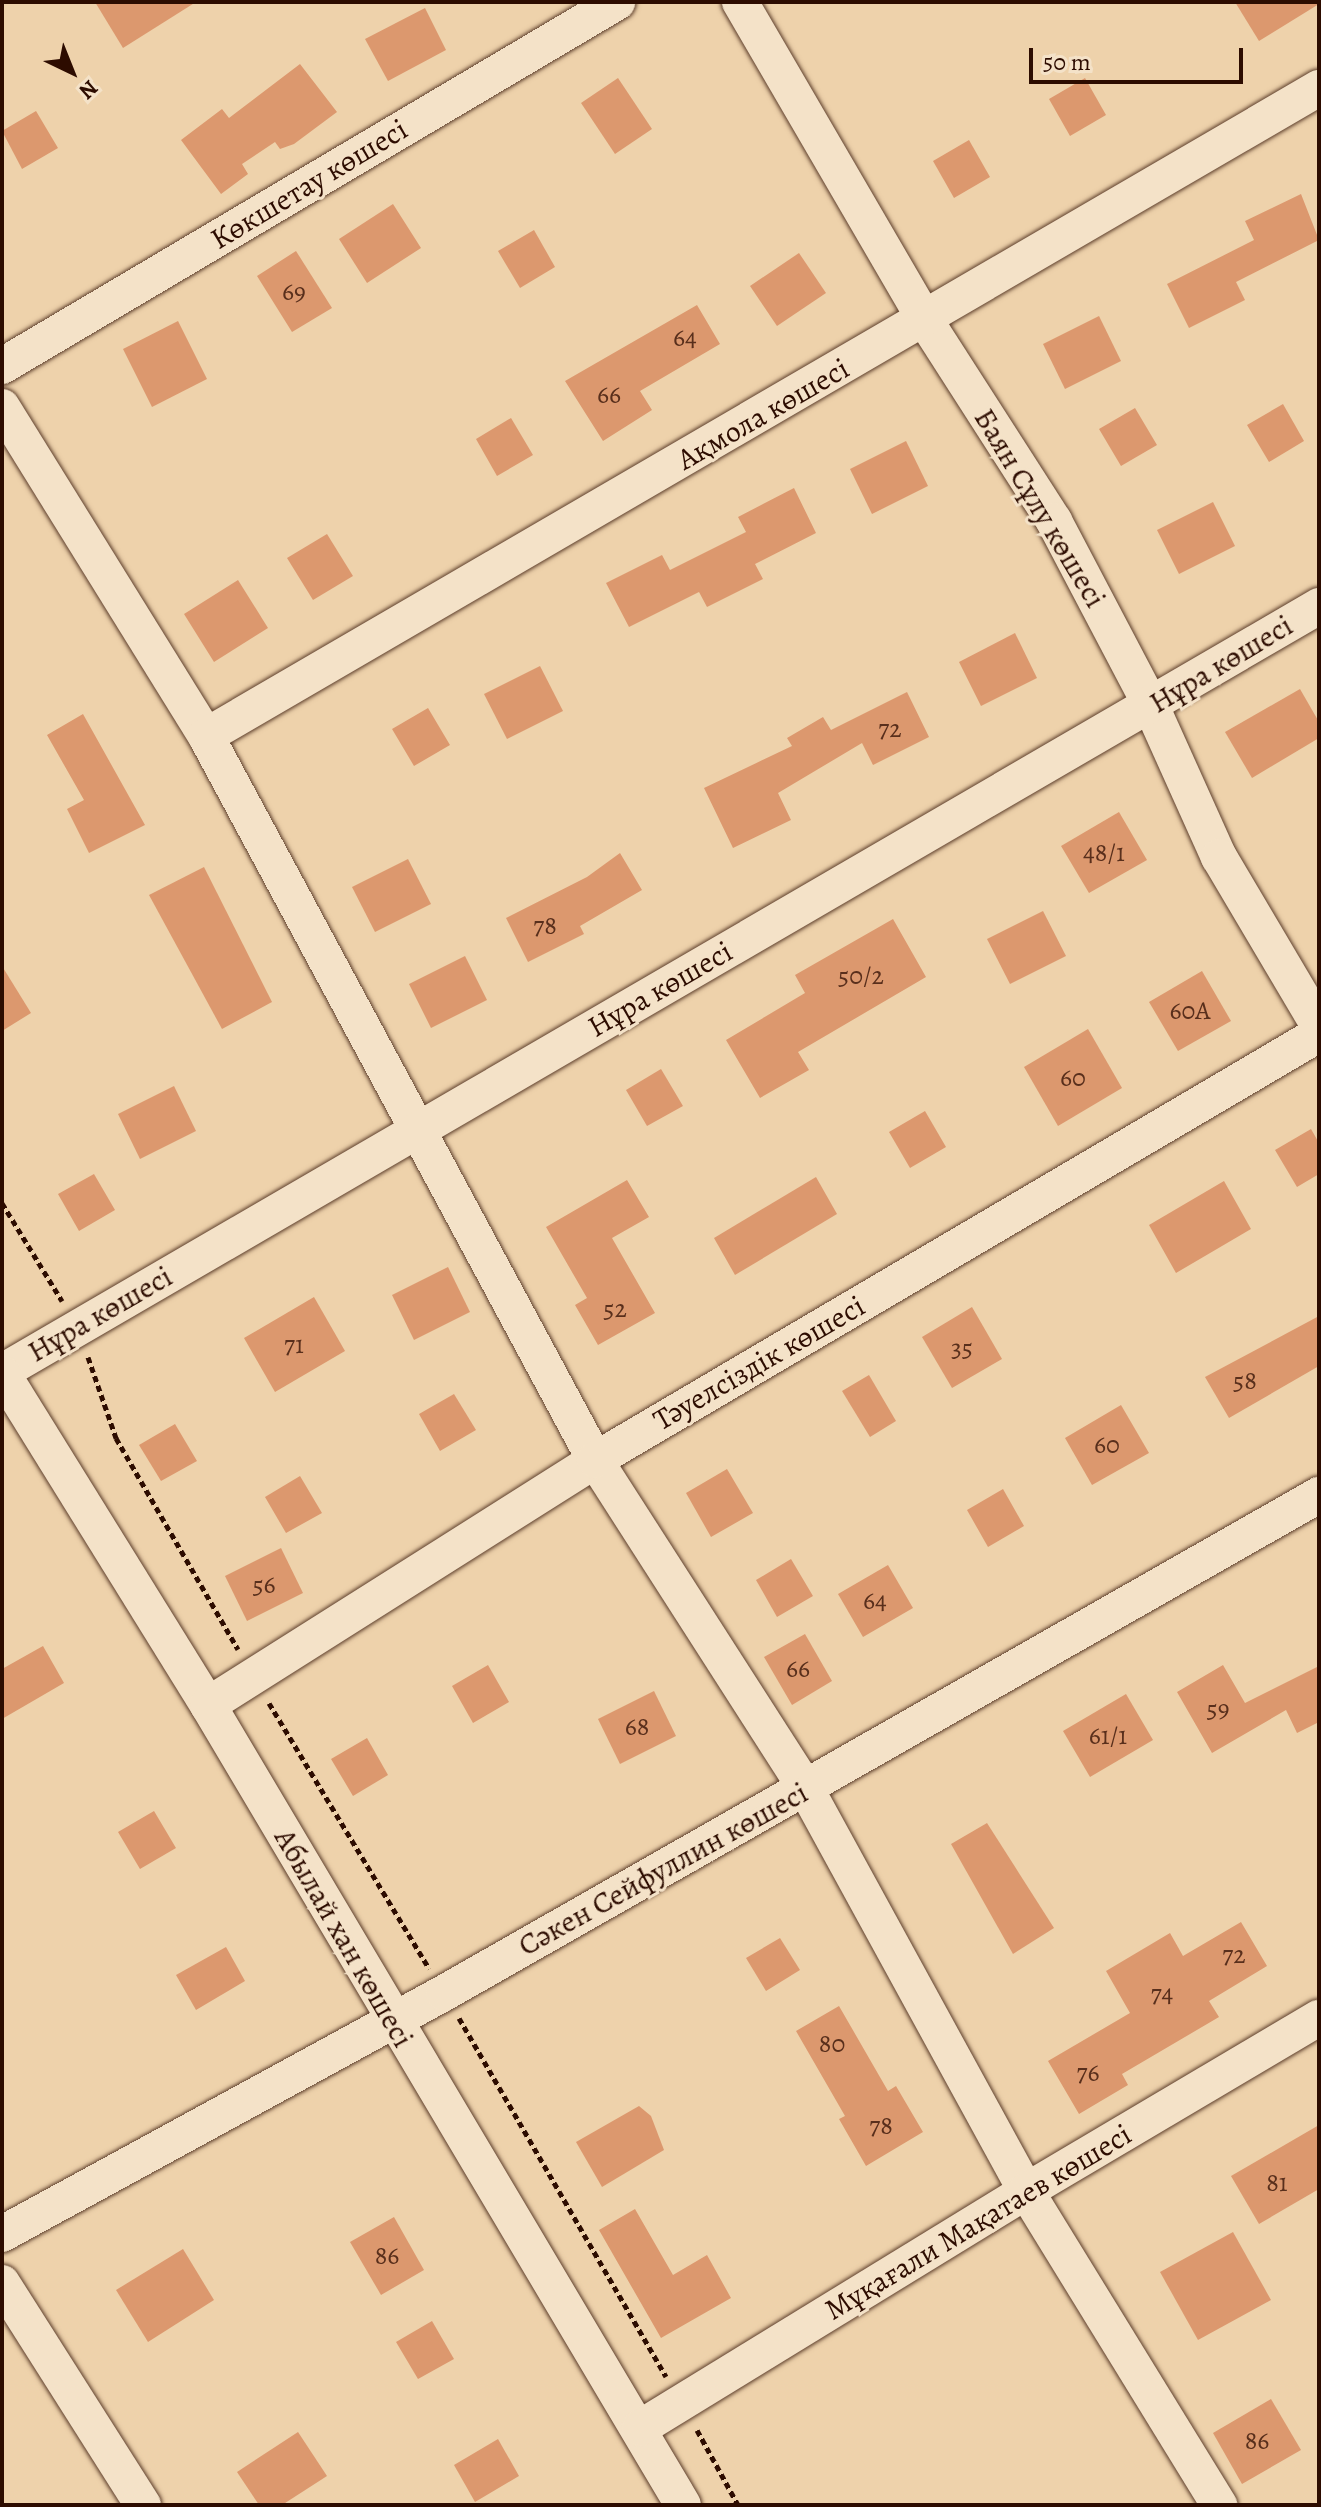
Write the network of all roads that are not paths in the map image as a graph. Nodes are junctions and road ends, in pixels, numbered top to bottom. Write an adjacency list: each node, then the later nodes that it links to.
1 (617, 2): 5 (street, Көкшетау көшесі)
2 (740, 2): 4 (street, Баян Сұлу көшесі)
3 (1319, 88): 4 (street, Ақмола көшесі)
4 (925, 320): 8 (street, Баян Сұлу көшесі); 9 (street, Ақмола көшесі)
5 (2, 366)
6 (2, 407): 9 (street)
7 (1319, 606): 8 (street, Нұра көшесі)
8 (1151, 706): 10 (street, Баян Сұлу көшесі); 12 (street, Нұра көшесі)
9 (206, 736): 12 (street)
10 (1319, 1026)
11 (1319, 1034): 14 (street, Тәуелсіздік көшесі)
12 (414, 1130): 13 (street, Нұра көшесі); 14 (street)
13 (2, 1373): 16 (street, Абылай хан көшесі)
14 (595, 1460): 16 (street, Тәуелсіздік көшесі); 17 (street)
15 (1319, 1495): 17 (street, Сәкен Сейфуллин көшесі)
16 (208, 1705): 19 (street, Абылай хан көшесі)
17 (806, 1789): 19 (street, Сәкен Сейфуллин көшесі); 20 (street)
18 (1319, 2018): 20 (street, Мұқағали Мақатаев көшесі)
19 (392, 2022): 21 (street, Сәкен Сейфуллин көшесі); 23 (street, Абылай хан көшесі)
20 (1026, 2191): 23 (street, Мұқағали Мақатаев көшесі); 26 (street)
21 (2, 2234)
22 (2, 2283): 24 (street)
23 (640, 2428): 25 (street, Абылай хан көшесі)
24 (143, 2505)
25 (683, 2505)
26 (1219, 2505)

